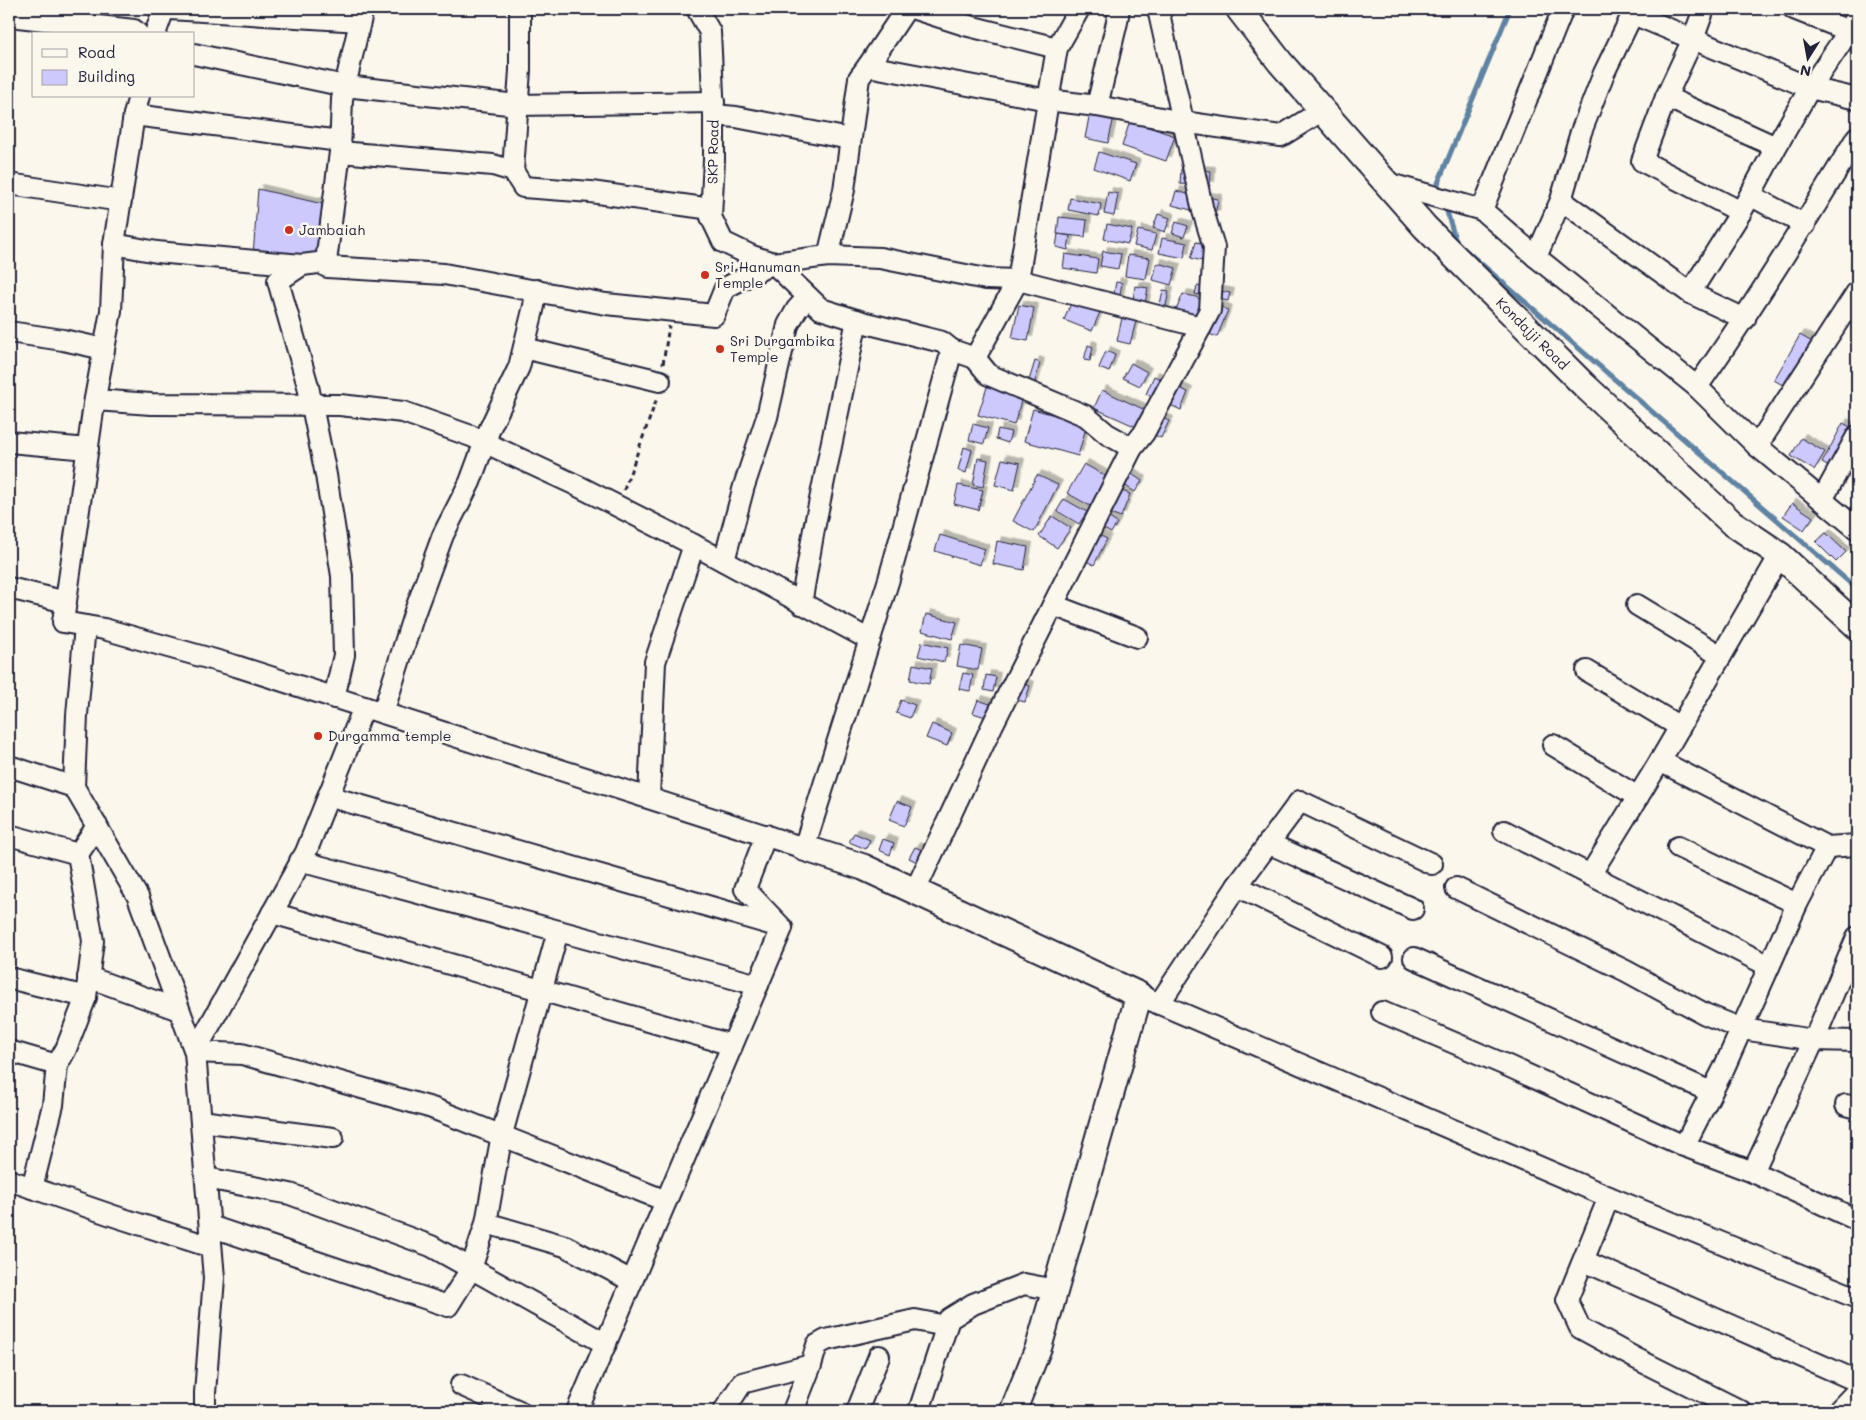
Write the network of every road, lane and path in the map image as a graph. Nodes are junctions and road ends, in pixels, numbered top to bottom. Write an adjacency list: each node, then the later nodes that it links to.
1 (164, 9): 19 (street)
2 (170, 9): 15 (street)
3 (520, 9): 29 (street)
4 (697, 9): 32 (street, SKP Road)
5 (906, 9): 23 (street)
6 (915, 9): 21 (street)
7 (1079, 9): 21 (street)
8 (1119, 9): 31 (street)
9 (1158, 9): 34 (street)
10 (1239, 9): 33 (street, Kondajji Road)
11 (1563, 9): 46 (street)
12 (1704, 9): 20 (street)
13 (1794, 9): 17 (street)
14 (1634, 11): 20 (street); 43 (street)
15 (362, 15): 24 (street)
16 (9, 16): 18 (street)
17 (1853, 24): 25 (street)
18 (136, 32)
19 (156, 32)
20 (1693, 39): 25 (street); 26 (street)
21 (1057, 48): 28 (street)
22 (195, 54): 24 (street)
23 (868, 66): 28 (street); 36 (street)
24 (345, 86): 29 (street); 37 (street)
25 (1810, 88): 27 (street); 38 (street)
26 (1666, 97): 38 (street); 44 (street)
27 (1857, 99)
28 (1048, 100): 31 (street); 54 (street)
29 (517, 105): 32 (street); 39 (street)
30 (136, 106): 37 (street); 42 (street)
31 (1097, 106): 34 (street)
32 (714, 108): 36 (street); 45 (street, SKP Road)
33 (1323, 110): 34 (street); 40 (street, Kondajji Road)
34 (1183, 122): 62 (street)
35 (1857, 137): 47 (street)
36 (850, 139): 49 (street)
37 (340, 147): 39 (street); 51 (street)
38 (1776, 147): 44 (street)
39 (512, 172): 45 (street)
40 (1387, 183): 46 (street); 82 (street, Kondajji Road)
41 (9, 184): 42 (street)
42 (121, 200): 48 (street)
43 (1561, 200): 50 (street); 57 (street)
44 (1746, 204): 47 (street); 57 (street)
45 (711, 209): 53 (street, SKP Road)
46 (1482, 210): 50 (street)
47 (1805, 224): 60 (street)
48 (114, 244): 52 (street); 65 (street)
49 (828, 256): 53 (street); 54 (street)
50 (1536, 257): 69 (street)
51 (326, 262): 52 (street); 55 (street)
52 (302, 264): 71 (street)
53 (772, 264): 58 (street); 59 (street)
54 (1018, 280): 62 (street); 67 (street)
55 (536, 290): 59 (street); 64 (street)
56 (1857, 292): 75 (street)
57 (1690, 293): 60 (street)
58 (808, 297): 61 (street); 83 (street)
59 (671, 310): 68 (path)
60 (1745, 319): 69 (street)
61 (857, 320): 66 (street); 86 (street)
62 (1201, 327): 76 (street)
63 (9, 332): 65 (street)
64 (524, 348): 68 (street); 74 (street)
65 (104, 350): 70 (street)
66 (952, 350): 67 (street); 92 (street)
67 (975, 358): 76 (street)
68 (660, 381): 79 (path)
69 (1697, 387): 75 (street)
70 (95, 400): 71 (street); 77 (street)
71 (312, 405): 74 (street); 95 (street)
72 (1857, 436): 78 (street)
73 (9, 442): 77 (street)
74 (485, 442): 79 (street); 96 (street)
75 (1757, 446): 78 (street)
76 (1132, 448): 87 (street)
77 (88, 449): 85 (street)
78 (1822, 500): 80 (street)
79 (616, 505): 81 (street)
80 (1857, 529)
81 (694, 545): 83 (street); 104 (street)
82 (1780, 556): 90 (street, Kondajji Road); 93 (street)
83 (724, 561): 86 (street)
84 (9, 588): 85 (street)
85 (66, 602): 89 (street)
86 (802, 604): 92 (street)
87 (1053, 605): 91 (street); 120 (street)
88 (1637, 605): 93 (street)
89 (85, 626): 95 (street); 101 (street)
90 (1857, 626)
91 (1137, 637)
92 (870, 640): 113 (street)
93 (1721, 656): 97 (street)
94 (1587, 671): 97 (street)
95 (334, 698): 96 (street)
96 (374, 710): 102 (street); 104 (street)
97 (1680, 727): 99 (street)
98 (1553, 745): 103 (street)
99 (1660, 761): 103 (street); 112 (street)
100 (9, 766): 101 (street)
101 (74, 787): 105 (street)
102 (328, 796): 115 (street); 124 (street)
103 (1638, 797): 117 (street)
104 (649, 798): 108 (street)
105 (97, 826): 114 (street); 136 (street)
106 (1504, 831): 117 (street)
107 (9, 835): 114 (street)
108 (766, 836): 113 (street); 124 (street)
109 (1268, 843): 116 (street); 118 (street); 122 (street)
110 (1857, 845): 112 (street)
111 (1678, 846): 121 (street)
112 (1827, 847): 121 (street)
113 (804, 848): 120 (street)
114 (78, 854): 130 (street)
115 (300, 861): 123 (street); 125 (street)
116 (1432, 864)
117 (1590, 875): 129 (street)
118 (1237, 886): 127 (street); 135 (street)
119 (1456, 888): 138 (street)
120 (914, 891): 135 (street)
121 (1797, 904): 129 (street)
122 (1412, 909)
123 (272, 913): 133 (street); 143 (street)
124 (782, 928): 132 (street)
125 (558, 931): 132 (street); 133 (street)
126 (1857, 937): 139 (street)
127 (1382, 957)
128 (1414, 958): 145 (street)
129 (1770, 966): 138 (street)
130 (88, 977): 134 (street); 136 (street)
131 (9, 978): 134 (street)
132 (758, 985): 141 (street)
133 (542, 991): 141 (street); 147 (street)
134 (86, 997): 144 (street)
135 (1149, 1000): 154 (street); 163 (street)
136 (180, 1010): 143 (street)
137 (1382, 1012): 149 (street)
138 (1742, 1029): 139 (street); 145 (street)
139 (1814, 1040): 140 (street); 150 (street)
140 (1857, 1041)
141 (732, 1045): 155 (street)
142 (9, 1051): 144 (street)
143 (195, 1052): 146 (street); 147 (street)
144 (57, 1065): 153 (street)
145 (1711, 1092): 149 (street)
146 (201, 1121): 148 (street); 151 (street)
147 (502, 1134): 155 (street); 157 (street)
148 (333, 1138)
149 (1684, 1146): 150 (street)
150 (1752, 1172): 156 (street)
151 (206, 1178): 158 (street); 161 (street)
152 (9, 1180): 153 (street)
153 (32, 1188): 159 (street)
154 (1609, 1198): 160 (street); 164 (street)
155 (666, 1201): 162 (street)
156 (1857, 1220)
157 (486, 1222): 161 (street); 162 (street)
158 (210, 1226): 159 (street); 161 (street)
159 (211, 1247): 172 (street)
160 (1584, 1261): 169 (street); 180 (street)
161 (471, 1269): 166 (street)
162 (632, 1281): 166 (street)
163 (1055, 1290): 165 (street); 179 (street)
164 (1857, 1298)
165 (946, 1326): 168 (street); 178 (street)
166 (606, 1344): 174 (street)
167 (878, 1356): 177 (street)
168 (811, 1365): 175 (street); 176 (street)
169 (1857, 1381)
170 (462, 1384): 173 (street)
171 (1857, 1391): 181 (street)
172 (205, 1411)
173 (519, 1411)
174 (577, 1411)
175 (724, 1411)
176 (793, 1411)
177 (857, 1411)
178 (919, 1411)
179 (1013, 1411)
180 (1742, 1411)
181 (1838, 1411)

